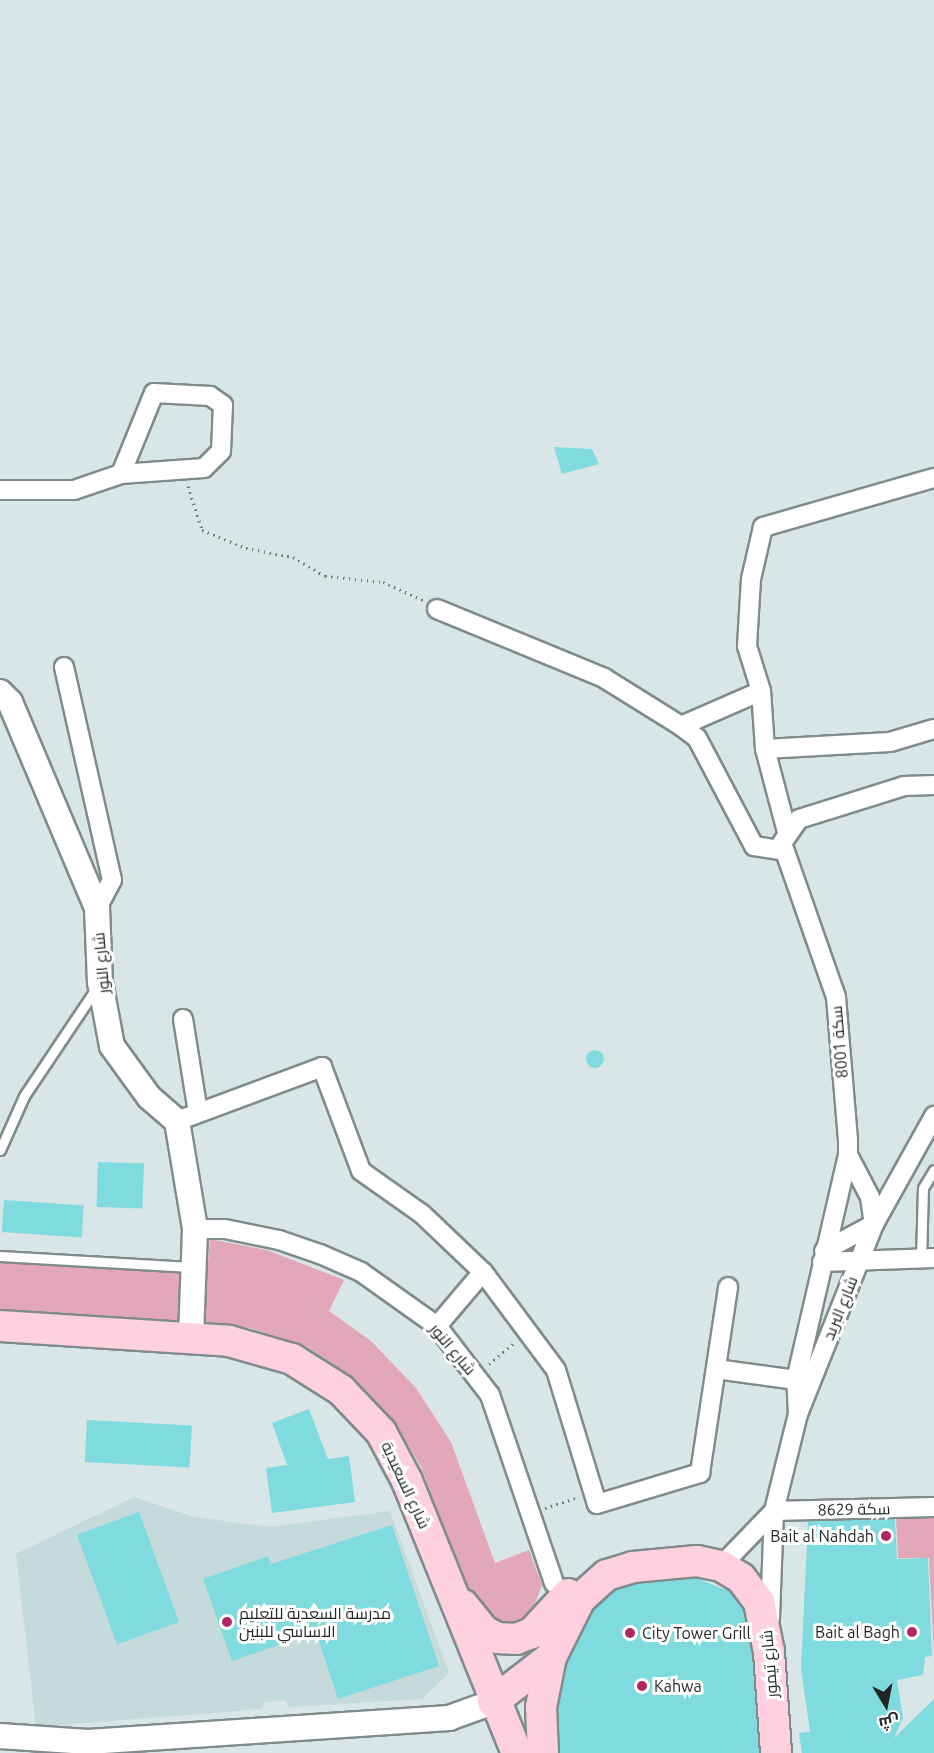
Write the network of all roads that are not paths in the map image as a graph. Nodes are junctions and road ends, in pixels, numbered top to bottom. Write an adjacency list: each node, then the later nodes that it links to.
1 (121, 474): 1 (street); 3 (street)
2 (934, 478): 7 (street)
3 (0, 490)
4 (437, 609): 8 (street)
5 (64, 667): 14 (street)
6 (0, 692): 14 (street, شارع النور)
7 (761, 692): 8 (street); 10 (street)
8 (681, 726): 13 (street)
9 (934, 729): 10 (street)
10 (765, 749): 12 (street)
11 (934, 785): 12 (street)
12 (787, 832): 13 (street, سكة 8001)
13 (784, 851): 20 (street, سكة 8001)
14 (97, 908): 15 (street, شارع النور)
15 (100, 982): 18 (street, شارع النور); 19 (lane)
16 (183, 1019): 18 (street)
17 (934, 1116): 22 (street, شارع البريد)
18 (188, 1117): 23 (street); 29 (street)
19 (0, 1150)
20 (848, 1155): 22 (street); 25 (street, سكة 8001)
21 (934, 1170): 26 (lane)
22 (874, 1224): 25 (street); 27 (street, شارع البريد)
23 (195, 1229): 28 (street); 32 (street, شارع النور)
24 (0, 1256): 28 (lane)
25 (823, 1257): 27 (street); 35 (street, سكة 8001)
26 (928, 1259): 27 (street)
27 (858, 1261): 36 (street, شارع البريد)
28 (194, 1268): 33 (street)
29 (483, 1272): 32 (street); 34 (street)
30 (728, 1287): 34 (street)
31 (0, 1326): 33 (main road, شارع السعيدية)
32 (437, 1326): 41 (street, شارع النور)
33 (191, 1338): 42 (main road, شارع السعيدية)
34 (716, 1369): 35 (street)
35 (796, 1380): 36 (street, سكة 8001)
36 (798, 1413): 38 (street, شارع البريد)
37 (934, 1507): 38 (street, سكة 8629)
38 (774, 1511): 39 (street); 43 (street, شارع البريد)
39 (721, 1566): 40 (main road, شارع تيمور); 43 (main road, شارع تيمور)
40 (607, 1575): 42 (main road, شارع تيمور); 44 (main road)
41 (554, 1583)
42 (454, 1595): 45 (main road, شارع السعيدية)
43 (769, 1652): 49 (main road, شارع تيمور)
44 (551, 1658): 45 (main road); 48 (main road)
45 (493, 1702): 46 (street); 47 (main road, شارع السعيدية)
46 (0, 1736)
47 (517, 1753)
48 (543, 1753)
49 (776, 1753)

